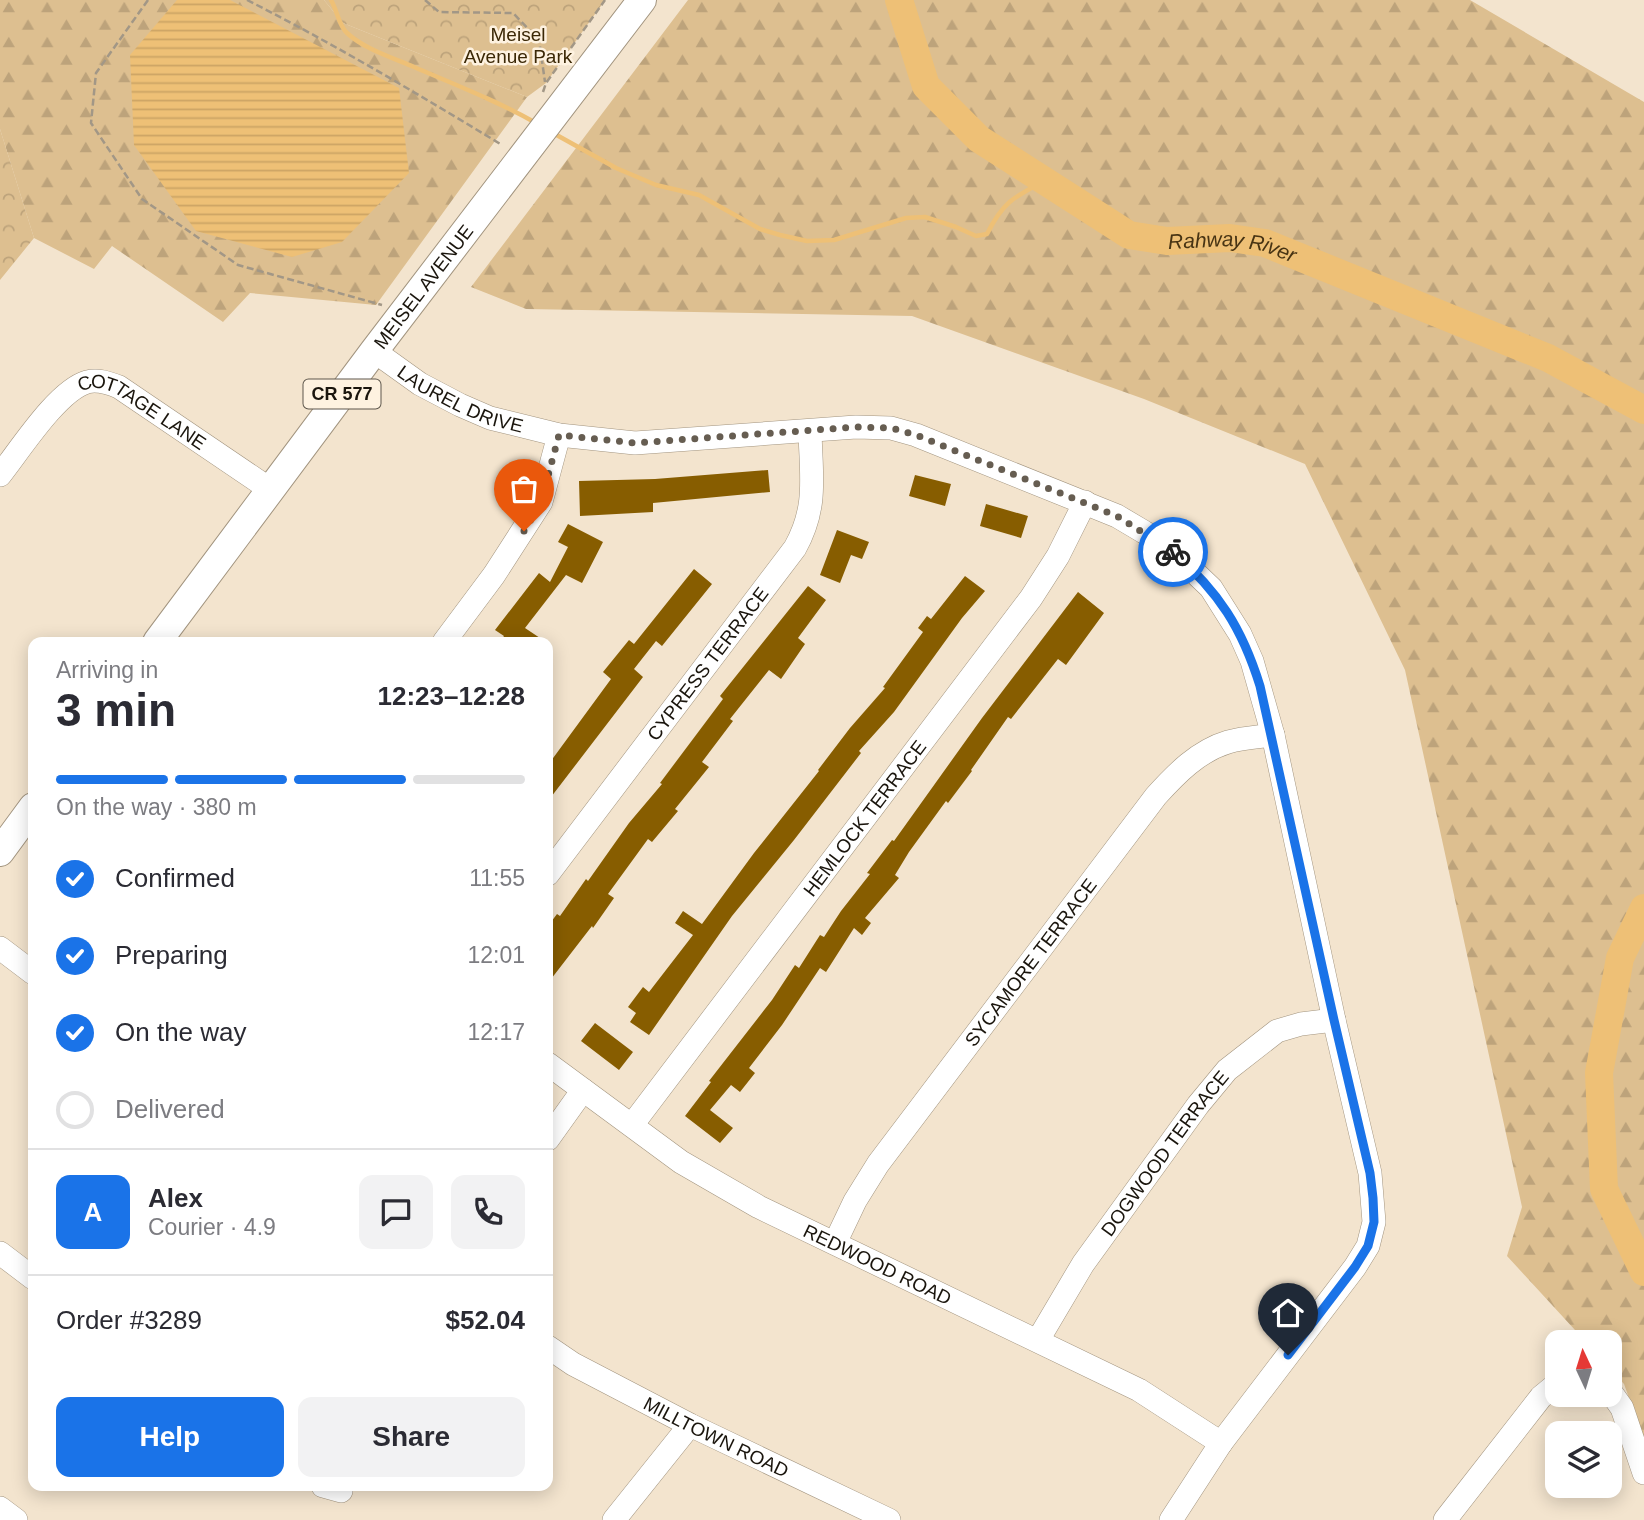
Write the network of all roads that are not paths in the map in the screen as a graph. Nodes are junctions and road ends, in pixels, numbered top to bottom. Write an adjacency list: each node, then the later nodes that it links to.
1 (642, 0): 2 (main road, MEISEL AVENUE / CR 577)
2 (374, 351): 4 (street, LAUREL DRIVE); 6 (main road, MEISEL AVENUE / CR 577)
3 (810, 431): 4 (street, LAUREL DRIVE); 7 (street, LAUREL DRIVE); 13 (street, CYPRESS TERRACE)
4 (559, 435): 9 (street)
5 (0, 475): 6 (street, COTTAGE LANE)
6 (271, 490): 8 (main road, MEISEL AVENUE / CR 577)
7 (1084, 502): 10 (street, LAUREL DRIVE); 19 (street, HEMLOCK TERRACE)
8 (161, 637)
9 (448, 637)
10 (1273, 734): 16 (street, LAUREL DRIVE); 21 (street, SYCAMORE TERRACE)
11 (28, 814): 12 (main road)
12 (0, 852)
13 (553, 867)
14 (0, 948): 15 (street)
15 (28, 969)
16 (1334, 1020): 24 (street, DOGWOOD TERRACE); 29 (street, LAUREL DRIVE)
17 (553, 1068): 18 (street, REDWOOD ROAD)
18 (583, 1090): 19 (street, REDWOOD ROAD); 20 (street)
19 (632, 1125): 21 (street, REDWOOD ROAD)
20 (553, 1132)
21 (835, 1243): 24 (street, REDWOOD ROAD)
22 (0, 1253): 23 (street)
23 (28, 1274)
24 (1038, 1340): 29 (street, REDWOOD ROAD)
25 (553, 1350): 28 (street, MILLTOWN ROAD)
26 (1545, 1395): 36 (street)
27 (1621, 1407): 30 (street)
28 (690, 1425): 32 (street, MILLTOWN ROAD); 34 (street)
29 (1221, 1443): 35 (street, LAUREL DRIVE)
30 (1644, 1473)
31 (0, 1508): 33 (street)
32 (876, 1518)
33 (16, 1520)
34 (614, 1520)
35 (1171, 1520)
36 (1445, 1520)

